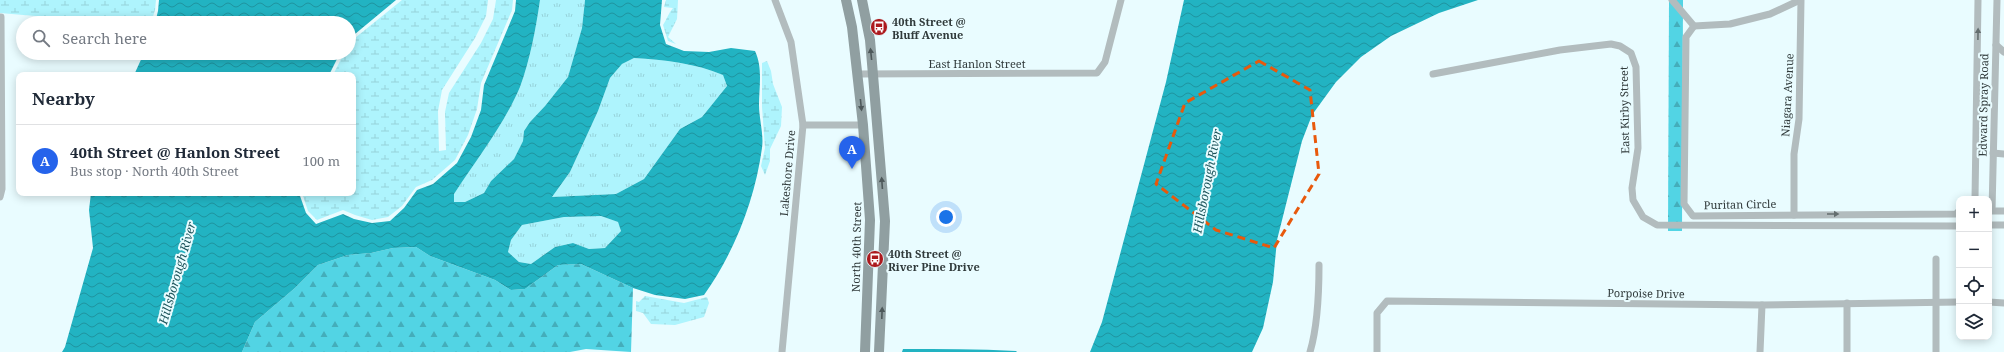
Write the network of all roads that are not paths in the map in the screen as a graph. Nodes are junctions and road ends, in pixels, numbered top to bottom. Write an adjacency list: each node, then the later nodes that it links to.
1 (775, 0): 17 (street, Lakeshore Drive)
2 (846, 0): 13 (main road, North 40th Street)
3 (862, 0): 15 (main road, one-way to 3)
4 (1121, 0): 15 (street, East Hanlon Street)
5 (1672, 0): 10 (street)
6 (1801, 0): 10 (street); 24 (street, Niagara Avenue)
7 (1978, 0): 21 (street, one-way to 7)
8 (1997, 0): 11 (street, Edward Spray Road)
9 (1, 17): 20 (street)
10 (1694, 26): 24 (street, Puritan Circle)
11 (1996, 45): 12 (street); 18 (street, Edward Spray Road)
12 (2004, 52)
13 (858, 74): 15 (street, East Hanlon Street); 16 (main road, North 40th Street, one-way to 16)
14 (1433, 74): 29 (street, East Kirby Street)
15 (873, 75): 26 (main road, one-way to 15)
16 (864, 124): 17 (street); 25 (main road, North 40th Street)
17 (803, 125): 38 (street, Lakeshore Drive)
18 (1993, 153): 19 (street); 22 (street, Edward Spray Road)
19 (2004, 154)
20 (0, 196)
21 (1975, 196)
22 (2004, 211)
23 (1956, 214): 24 (street, Puritan Circle, one-way to 23)
24 (1794, 215)
25 (870, 220): 26 (main road); 39 (main road, North 40th Street)
26 (885, 221): 40 (main road, one-way to 26)
27 (1992, 225): 28 (street)
28 (2004, 225)
29 (1956, 226)
30 (1936, 259): 32 (street)
31 (1319, 265): 41 (street)
32 (1936, 302): 33 (street, Porpoise Drive); 36 (street, Porpoise Drive); 45 (street)
33 (1956, 302)
34 (1992, 302): 35 (street)
35 (2004, 303)
36 (1847, 304): 37 (street, Porpoise Drive); 44 (street)
37 (1762, 305): 42 (street, Porpoise Drive); 43 (street)
38 (782, 352)
39 (865, 352)
40 (879, 352)
41 (1310, 352)
42 (1378, 352)
43 (1760, 352)
44 (1847, 352)
45 (1936, 352)

